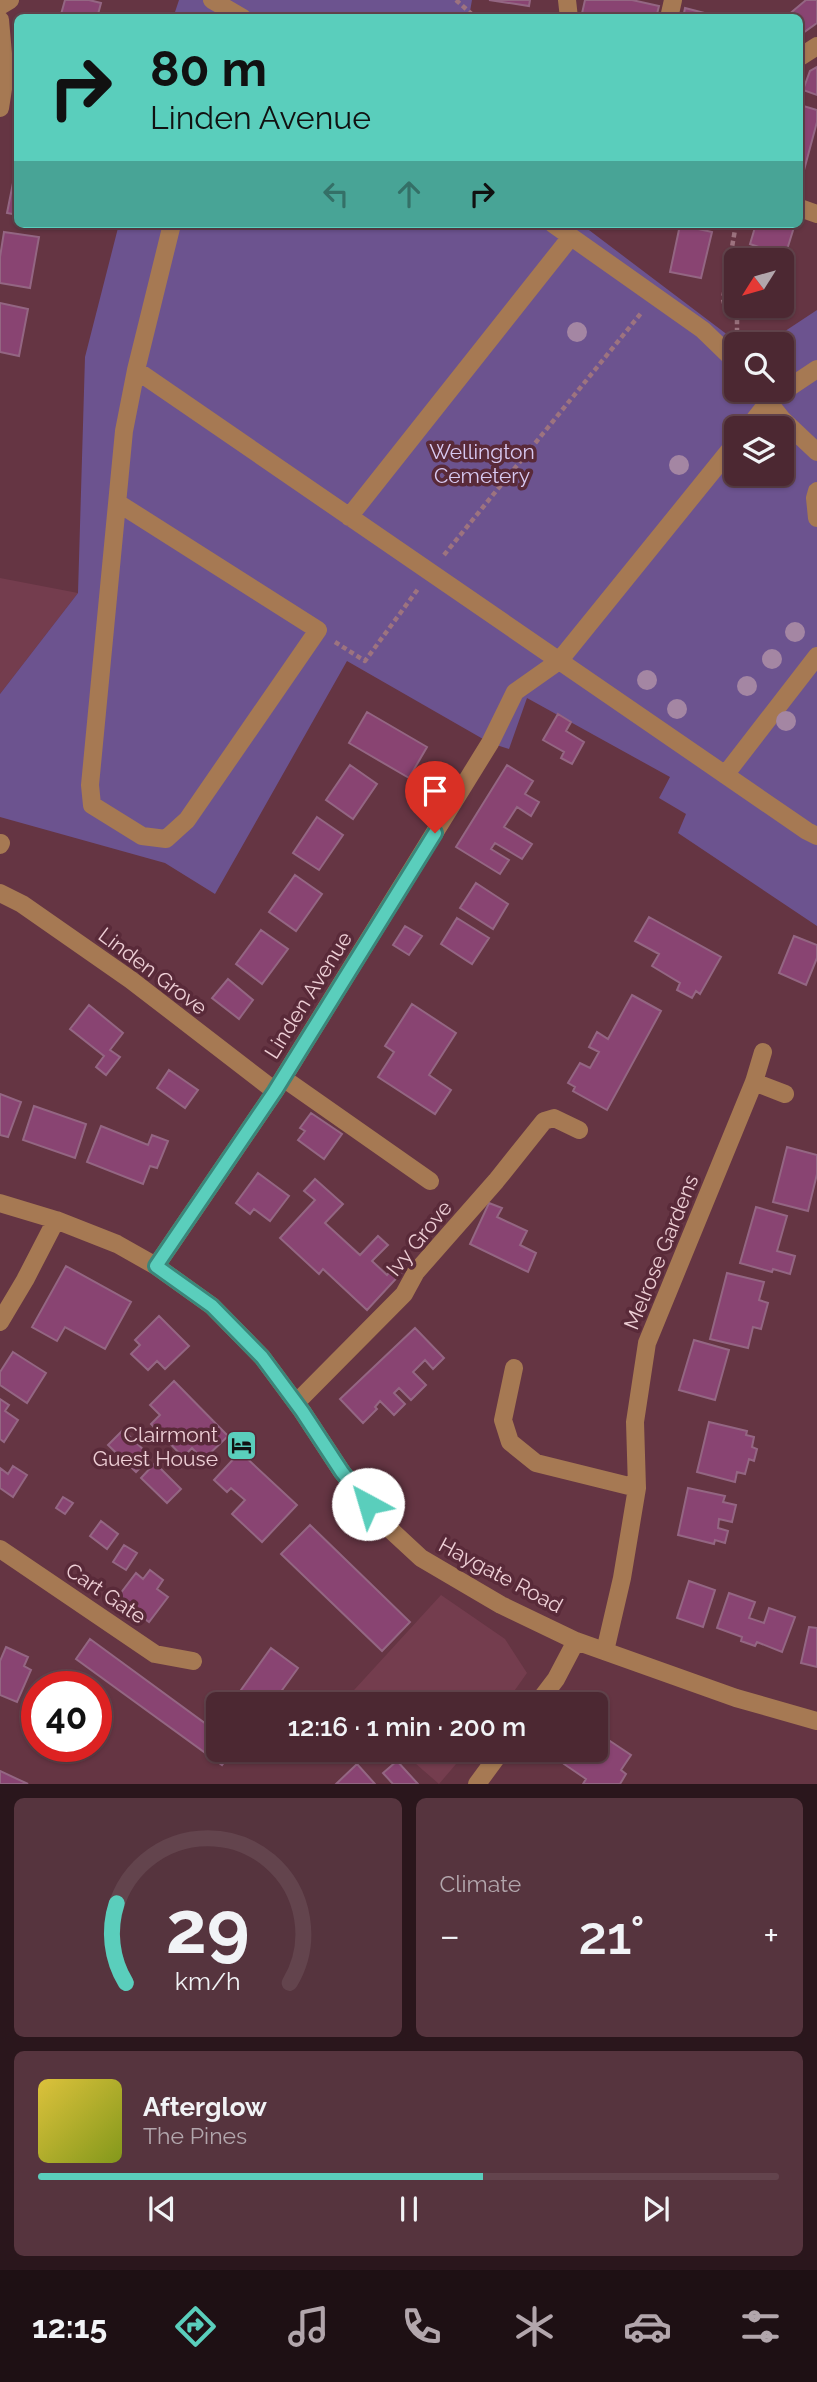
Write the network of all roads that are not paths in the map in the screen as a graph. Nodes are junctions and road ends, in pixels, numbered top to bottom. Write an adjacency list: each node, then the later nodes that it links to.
1 (9, 0): 2 (street)
2 (0, 6)
3 (0, 20): 4 (street)
4 (0, 108)
5 (171, 228): 10 (street)
6 (558, 228): 7 (street)
7 (570, 238): 8 (street); 17 (street)
8 (724, 350)
9 (817, 369): 11 (street)
10 (135, 370): 16 (street); 17 (street)
11 (794, 381)
12 (769, 402): 13 (street)
13 (817, 452)
14 (724, 457): 20 (street, Linden Avenue)
15 (817, 491): 18 (street)
16 (118, 503): 16 (street)
17 (349, 517): 20 (street)
18 (817, 518)
19 (817, 656): 21 (street)
20 (559, 661): 21 (street); 26 (street, Linden Avenue)
21 (725, 775): 22 (street)
22 (817, 835)
23 (0, 893): 26 (street, Linden Grove)
24 (763, 1052): 25 (street, Melrose Gardens)
25 (754, 1082): 27 (street); 36 (street, Melrose Gardens)
26 (279, 1085): 29 (street, Linden Grove); 32 (street, Linden Avenue)
27 (785, 1094)
28 (579, 1130): 35 (street, Ivy Grove)
29 (430, 1181)
30 (0, 1203): 31 (street, Haygate Road)
31 (56, 1220): 32 (street, Haygate Road); 33 (street)
32 (156, 1266): 35 (street, Haygate Road)
33 (0, 1322)
34 (514, 1368): 36 (street)
35 (296, 1403): 38 (street, Haygate Road)
36 (637, 1488): 39 (street, Melrose Gardens)
37 (0, 1549): 40 (street, Cart Gate)
38 (576, 1641): 39 (street, Haygate Road); 41 (street)
39 (605, 1651): 42 (street, Haygate Road)
40 (193, 1661)
41 (546, 1692)
42 (817, 1721)
43 (493, 1762): 44 (street)
44 (477, 1783)

